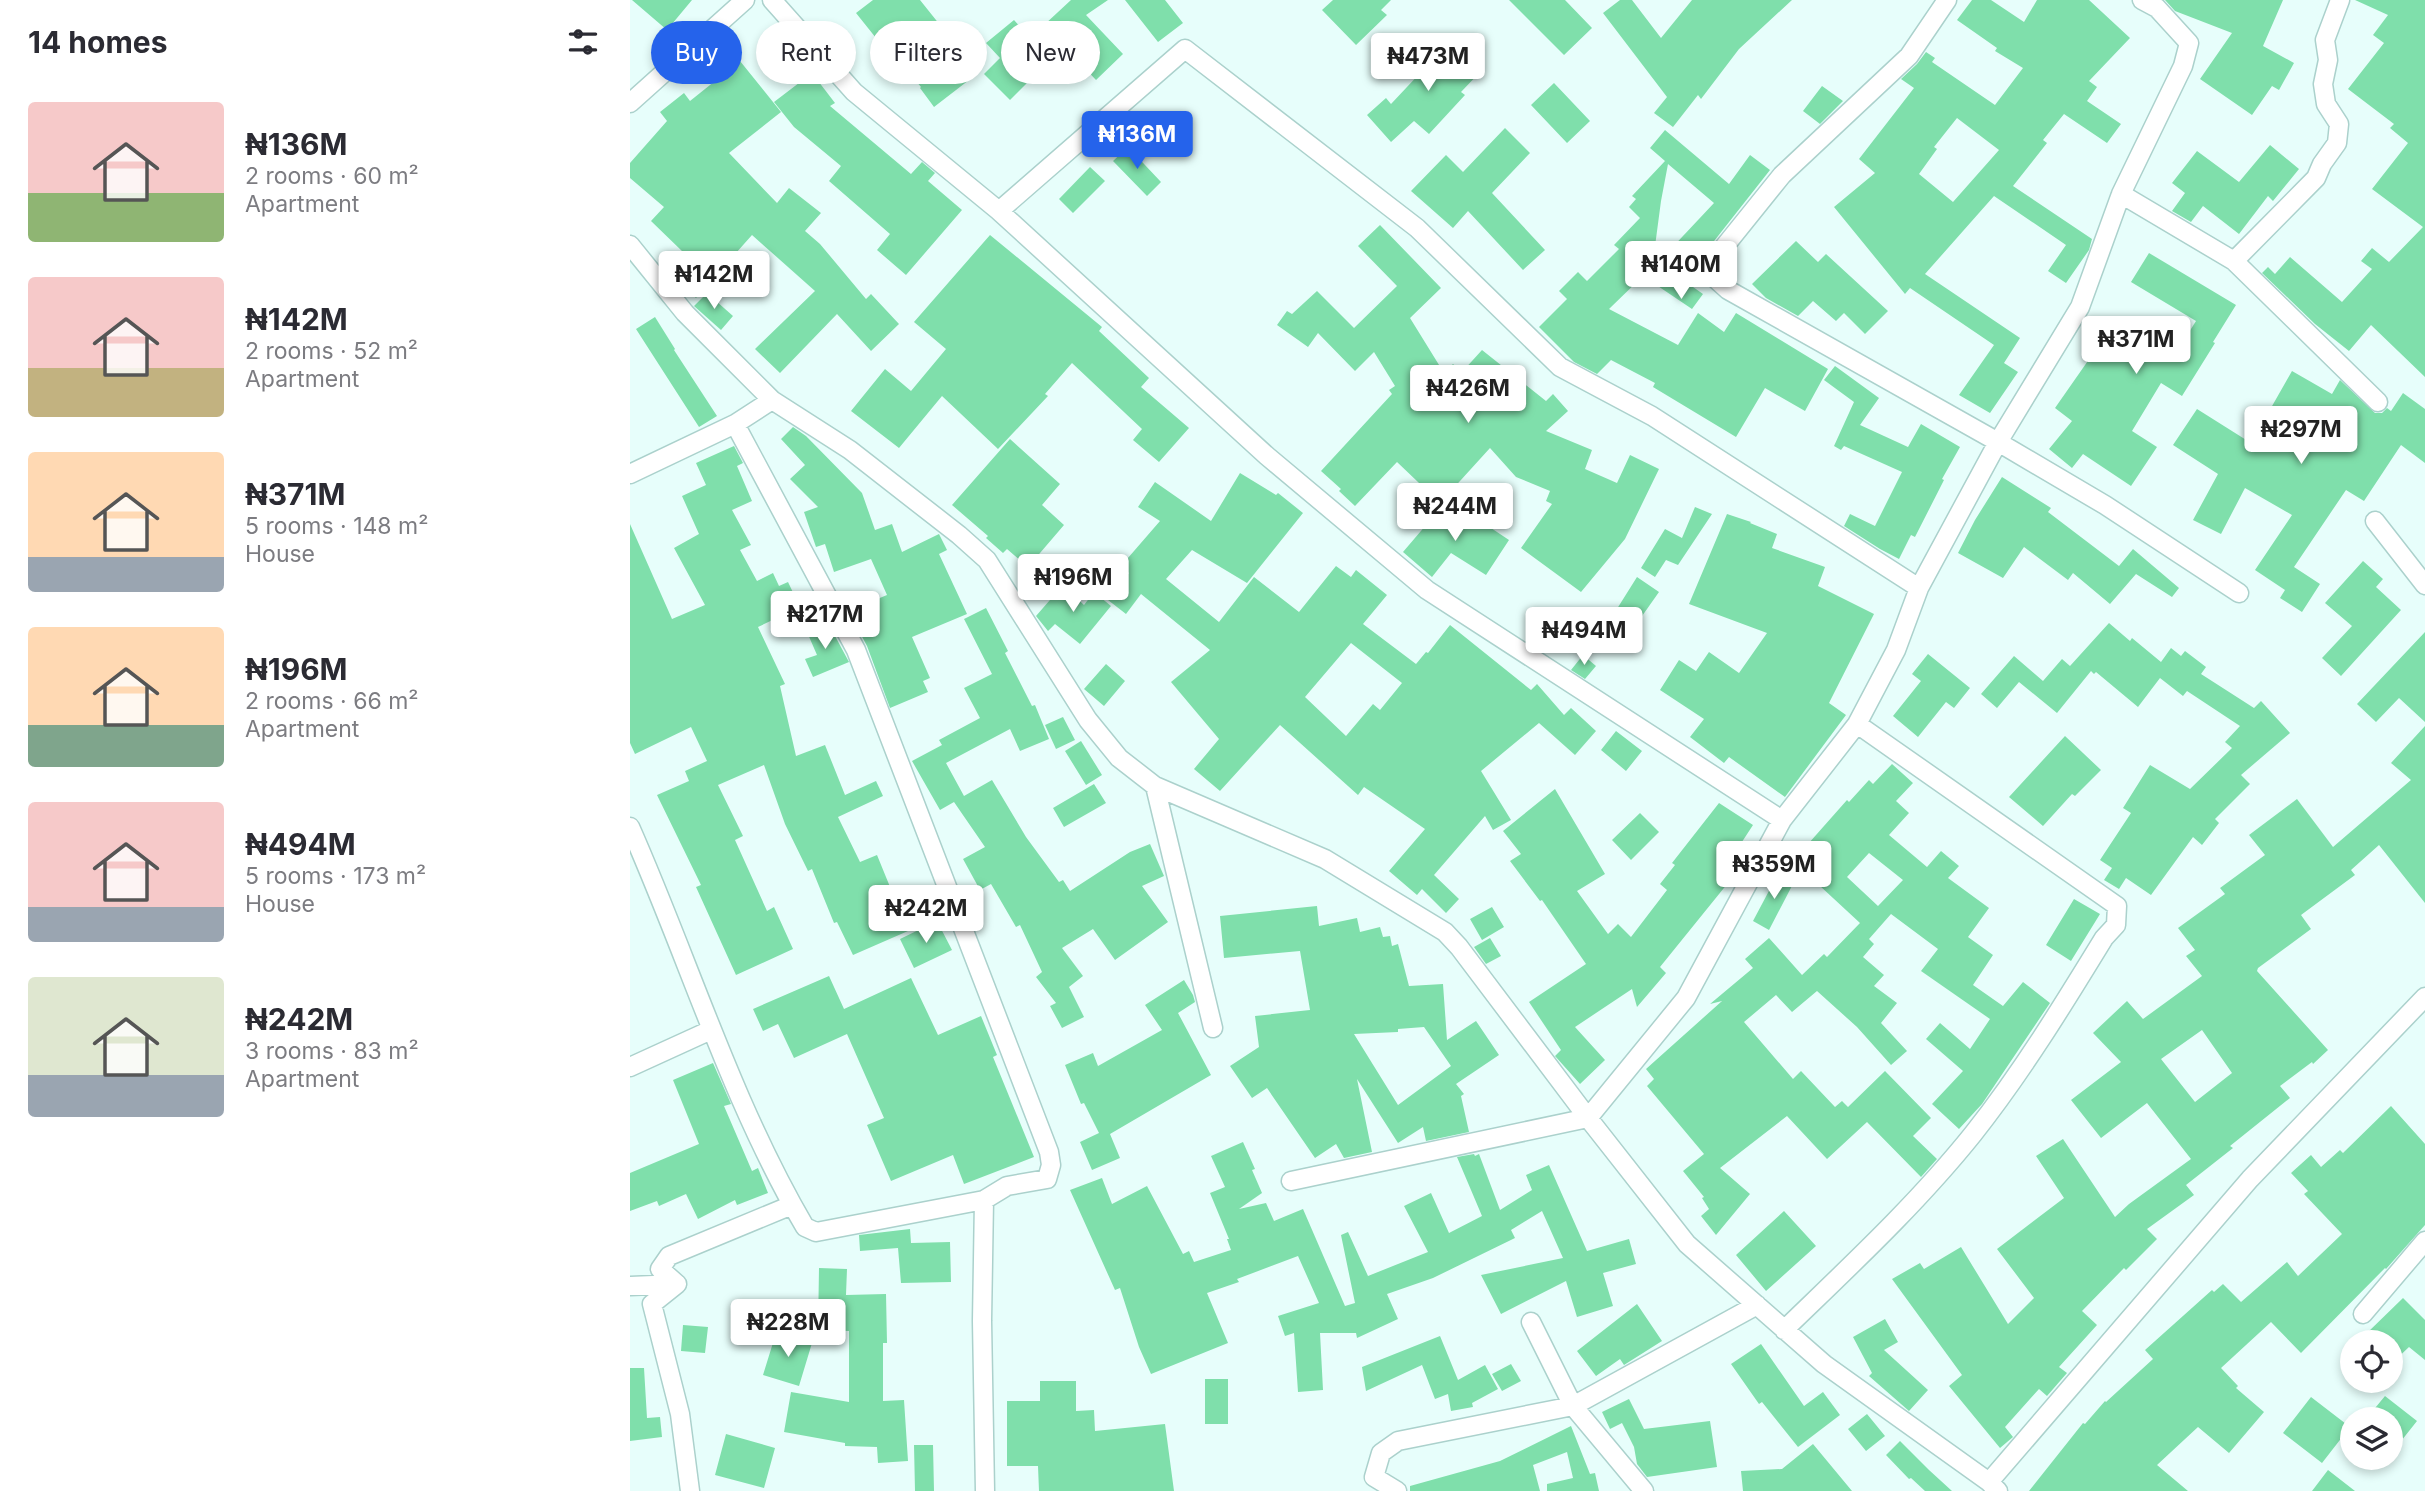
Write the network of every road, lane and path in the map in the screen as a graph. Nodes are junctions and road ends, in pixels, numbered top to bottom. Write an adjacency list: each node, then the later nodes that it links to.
1 (744, 0): 6 (street)
2 (772, 0): 8 (street)
3 (1947, 0): 14 (street)
4 (2142, 0): 7 (street)
5 (2340, 0): 10 (street)
6 (630, 103)
7 (2121, 194): 10 (street); 14 (street)
8 (999, 211): 18 (street); 22 (street)
9 (630, 245): 11 (street)
10 (2234, 261): 12 (street)
11 (772, 400): 13 (street); 21 (street)
12 (2378, 402)
13 (735, 424): 15 (street); 30 (street)
14 (1998, 442): 18 (street); 19 (street)
15 (630, 474)
16 (2375, 521): 17 (street)
17 (2425, 586)
18 (1919, 588): 20 (street)
19 (2239, 593)
20 (1857, 724): 22 (street); 38 (street)
21 (1155, 786): 25 (street); 28 (street)
22 (1782, 820): 28 (street)
23 (630, 827): 26 (street)
24 (2425, 997): 40 (street)
25 (1213, 1028)
26 (711, 1030): 27 (street); 31 (street)
27 (630, 1067)
28 (1588, 1118): 29 (street); 35 (street)
29 (1291, 1181)
30 (984, 1200): 31 (street); 42 (street)
31 (792, 1205): 33 (street)
32 (2425, 1241): 36 (street)
33 (677, 1284): 34 (street); 41 (street)
34 (630, 1286)
35 (1757, 1305): 38 (street); 39 (street)
36 (2363, 1314)
37 (1531, 1322): 39 (street)
38 (1784, 1330): 40 (street)
39 (1573, 1405): 43 (street); 44 (street)
40 (1994, 1487)
41 (690, 1491)
42 (985, 1491)
43 (1396, 1491)
44 (1643, 1491)

